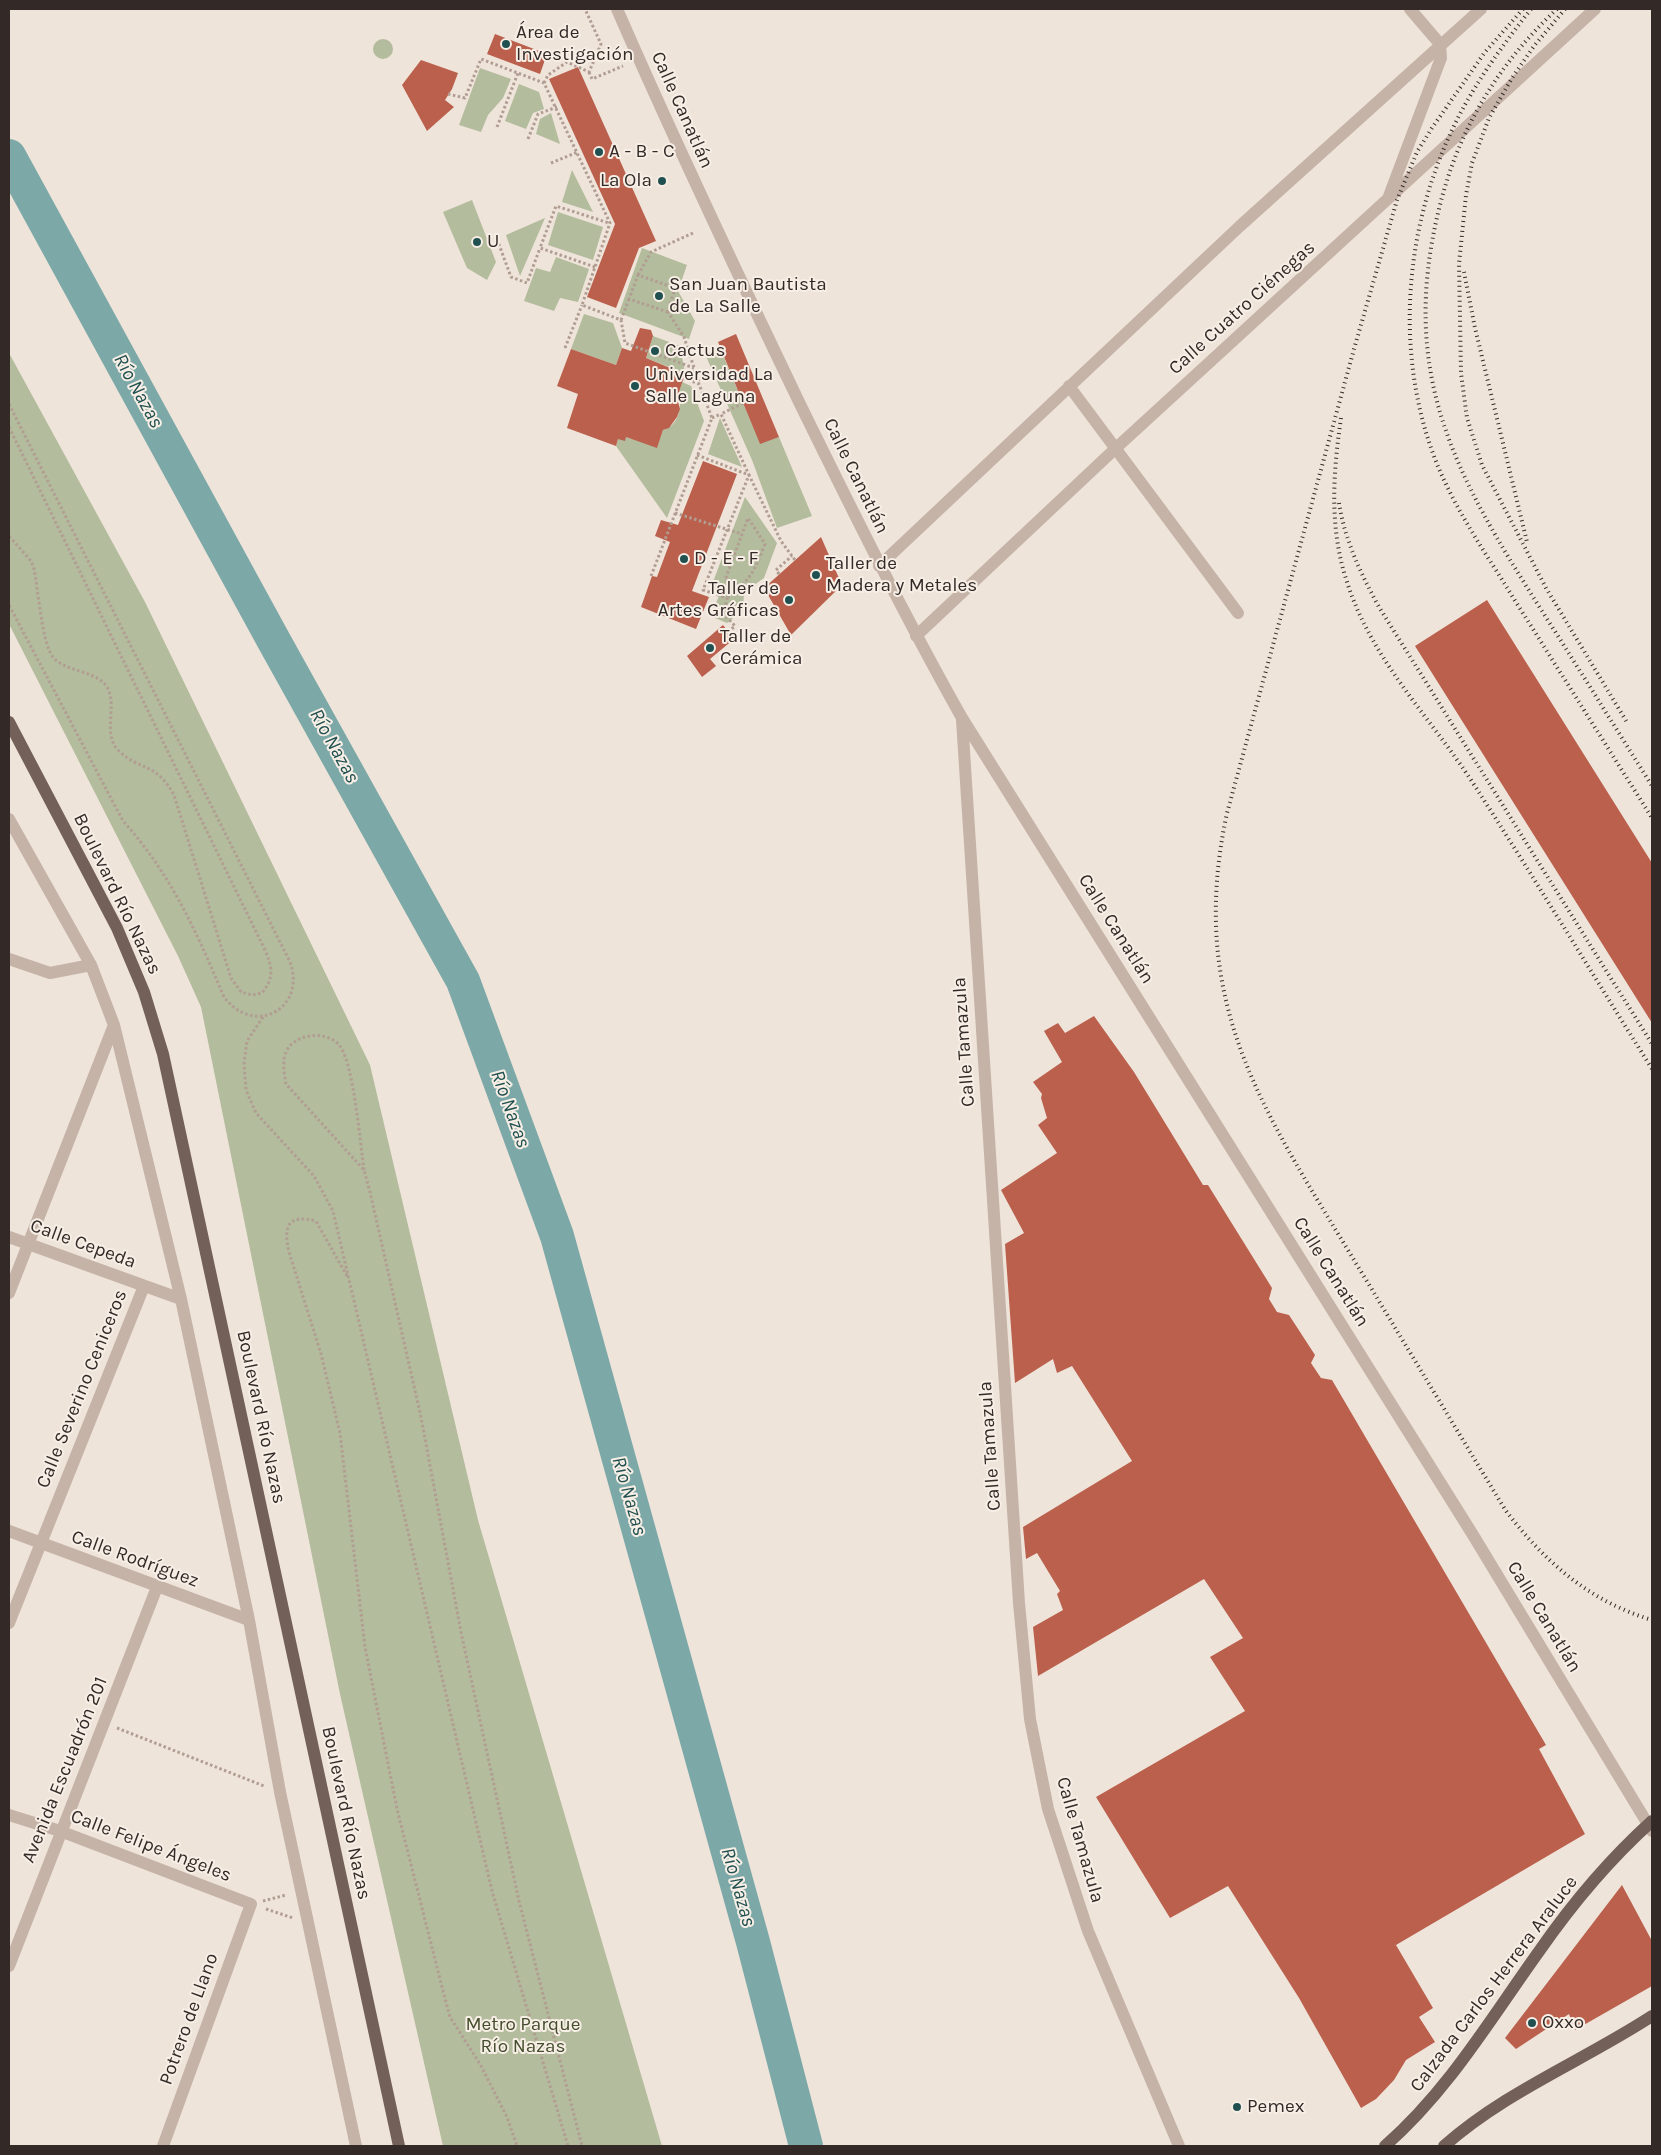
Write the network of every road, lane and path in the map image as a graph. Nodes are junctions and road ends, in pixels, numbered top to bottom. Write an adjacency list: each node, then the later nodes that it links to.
1 (585, 9): 8 (path)
2 (616, 9): 45 (street, Calle Canatlán)
3 (1410, 9): 6 (street)
4 (1481, 9): 6 (street)
5 (1595, 9): 17 (street, Calle Cuatro Ciénegas)
6 (1440, 44): 17 (street); 32 (street)
7 (623, 66): 8 (path)
8 (588, 72): 10 (path)
9 (518, 73): 10 (path); 11 (path); 13 (path)
10 (544, 83): 12 (path)
11 (448, 94)
12 (557, 107): 14 (path); 15 (path)
13 (497, 127)
14 (528, 138)
15 (578, 152): 16 (path); 18 (path)
16 (551, 163)
17 (1388, 199): 38 (street, Calle Cuatro Ciénegas)
18 (610, 224): 21 (path); 22 (path)
19 (693, 234): 23 (path)
20 (497, 239): 21 (path)
21 (540, 248): 22 (path)
22 (595, 267): 25 (path)
23 (638, 275): 24 (path); 26 (path)
24 (629, 299): 26 (path); 27 (path)
25 (582, 305): 27 (path); 28 (path)
26 (668, 312): 29 (path)
27 (620, 320): 29 (path)
28 (565, 348)
29 (694, 368): 31 (path)
30 (684, 378): 31 (path)
31 (699, 384): 36 (path)
32 (1069, 386): 38 (street); 45 (street)
33 (9, 404): 59 (path)
34 (743, 404): 35 (path)
35 (721, 414): 36 (path); 40 (path)
36 (712, 418): 39 (path)
37 (9, 427): 44 (path)
38 (1116, 448): 51 (street); 53 (street, Calle Cuatro Ciénegas)
39 (697, 455): 40 (path); 41 (path)
40 (749, 475): 42 (path); 46 (path)
41 (675, 513): 42 (path); 47 (path)
42 (727, 530): 43 (path); 49 (path)
43 (742, 534): 48 (path); 48 (path)
44 (9, 536)
45 (878, 566): 53 (street, Calle Canatlán)
46 (779, 574)
47 (652, 576)
48 (742, 586): 49 (path)
49 (727, 598): 52 (path)
50 (9, 605): 59 (path)
51 (1238, 613)
52 (728, 632)
53 (916, 636): 54 (street, Calle Canatlán)
54 (962, 718): 76 (street, Calle Canatlán); 89 (street, Calle Tamazula)
55 (9, 722): 85 (main road, Boulevard Río Nazas)
56 (9, 819): 58 (street)
57 (9, 960): 58 (street)
58 (91, 965): 60 (street)
59 (263, 1017): 64 (path)
60 (114, 1025): 63 (street); 67 (street)
61 (364, 1170): 61 (path); 88 (path)
62 (9, 1237): 63 (street, Calle Cepeda)
63 (29, 1244): 65 (street, Calle Cepeda); 66 (street)
64 (350, 1280): 86 (path); 87 (path)
65 (144, 1286): 67 (street, Calle Severino Ceniceros); 69 (street, Calle Severino Ceniceros)
66 (9, 1293)
67 (181, 1299): 71 (street)
68 (9, 1532): 69 (street, Calle Rodríguez)
69 (40, 1543): 70 (street, Calle Rodríguez); 72 (street, Calle Severino Ceniceros)
70 (157, 1587): 71 (street, Calle Rodríguez); 73 (street, Avenida Escuadrón 201)
71 (249, 1620): 74 (street)
72 (9, 1623)
73 (104, 1723): 74 (path); 77 (street, Avenida Escuadrón 201)
74 (280, 1792): 78 (street)
75 (9, 1815): 77 (street, Calle Felipe Ángeles)
76 (1651, 1825): 90 (main road, Calzada Carlos Herrera Araluce)
77 (60, 1831): 79 (street, Calle Felipe Ángeles); 81 (street, Avenida Escuadrón 201)
78 (302, 1891): 79 (path); 80 (street)
79 (251, 1904): 80 (path); 83 (street, Potrero de Llano)
80 (308, 1923): 84 (street)
81 (9, 1966)
82 (1652, 2016): 91 (main road)
83 (163, 2146)
84 (356, 2146)
85 (399, 2146)
86 (517, 2146)
87 (568, 2146)
88 (582, 2146)
89 (1179, 2146)
90 (1385, 2146)
91 (1444, 2146)

